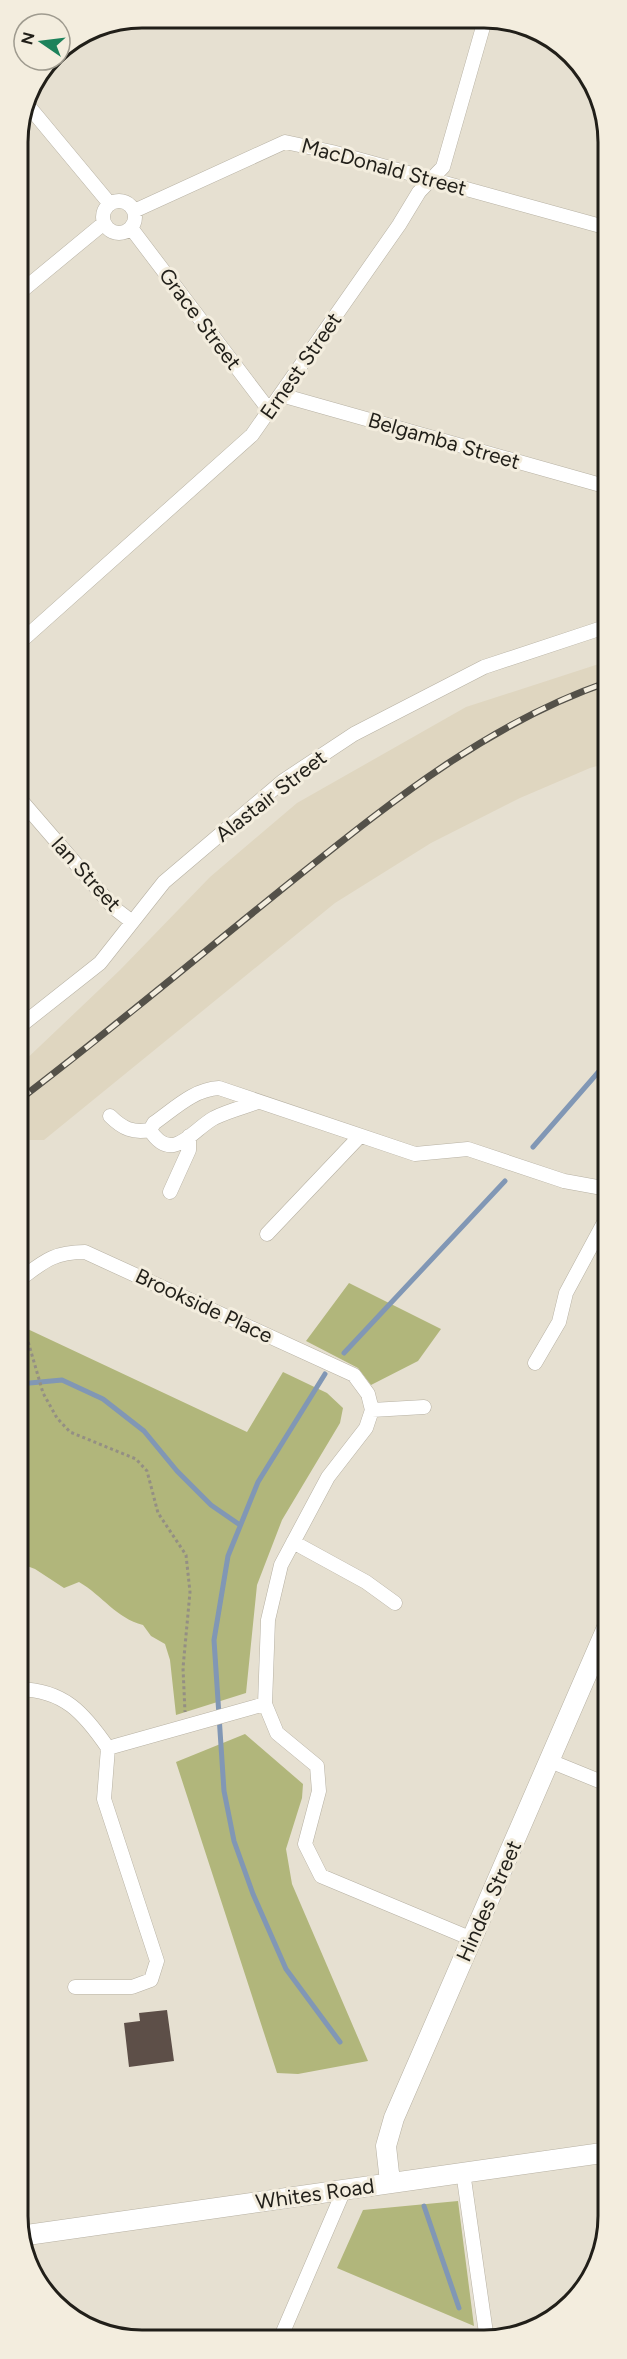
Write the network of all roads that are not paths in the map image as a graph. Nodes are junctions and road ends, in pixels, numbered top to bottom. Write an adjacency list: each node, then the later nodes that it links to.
1 (483, 28): 3 (street, Ernest Street)
2 (33, 111): 4 (street)
3 (432, 180): 5 (street, MacDonald Street); 7 (street, MacDonald Street); 10 (street, Ernest Street)
4 (110, 204): 5 (street); 6 (street)
5 (134, 211): 8 (street)
6 (104, 223): 8 (street); 9 (street)
7 (598, 225)
8 (131, 228): 11 (street, Grace Street)
9 (29, 285)
10 (281, 395): 11 (street, Ernest Street); 12 (street, Belgamba Street)
11 (269, 410): 14 (street, Ernest Street)
12 (598, 484)
13 (598, 629): 16 (street, Alastair Street)
14 (29, 634)
15 (29, 810): 16 (street, Ian Street)
16 (131, 921): 17 (street, Alastair Street)
17 (29, 1019)
18 (258, 1102): 20 (street); 21 (street); 22 (street)
19 (111, 1116): 20 (street)
20 (150, 1130): 21 (street)
21 (189, 1136): 24 (street)
22 (360, 1136): 23 (street); 25 (street)
23 (598, 1187)
24 (170, 1192)
25 (267, 1233)
26 (598, 1234): 28 (street)
27 (28, 1273): 30 (street, Brookside Place)
28 (535, 1363)
29 (424, 1407): 30 (street)
30 (372, 1410): 31 (street)
31 (292, 1542): 32 (street); 35 (street)
32 (395, 1604)
33 (598, 1649): 37 (street, Hindes Street)
34 (28, 1690): 36 (street)
35 (265, 1704): 36 (street); 39 (street)
36 (108, 1748): 40 (street)
37 (550, 1761): 38 (street); 39 (street, Hindes Street)
38 (598, 1781)
39 (472, 1939): 43 (street, Hindes Street)
40 (75, 1987)
41 (598, 2153): 42 (street, Whites Road)
42 (462, 2172): 43 (street, Whites Road); 47 (street)
43 (390, 2182): 44 (street, Whites Road)
44 (344, 2190): 45 (street, Whites Road); 46 (street)
45 (30, 2235)
46 (284, 2330)
47 (486, 2330)

